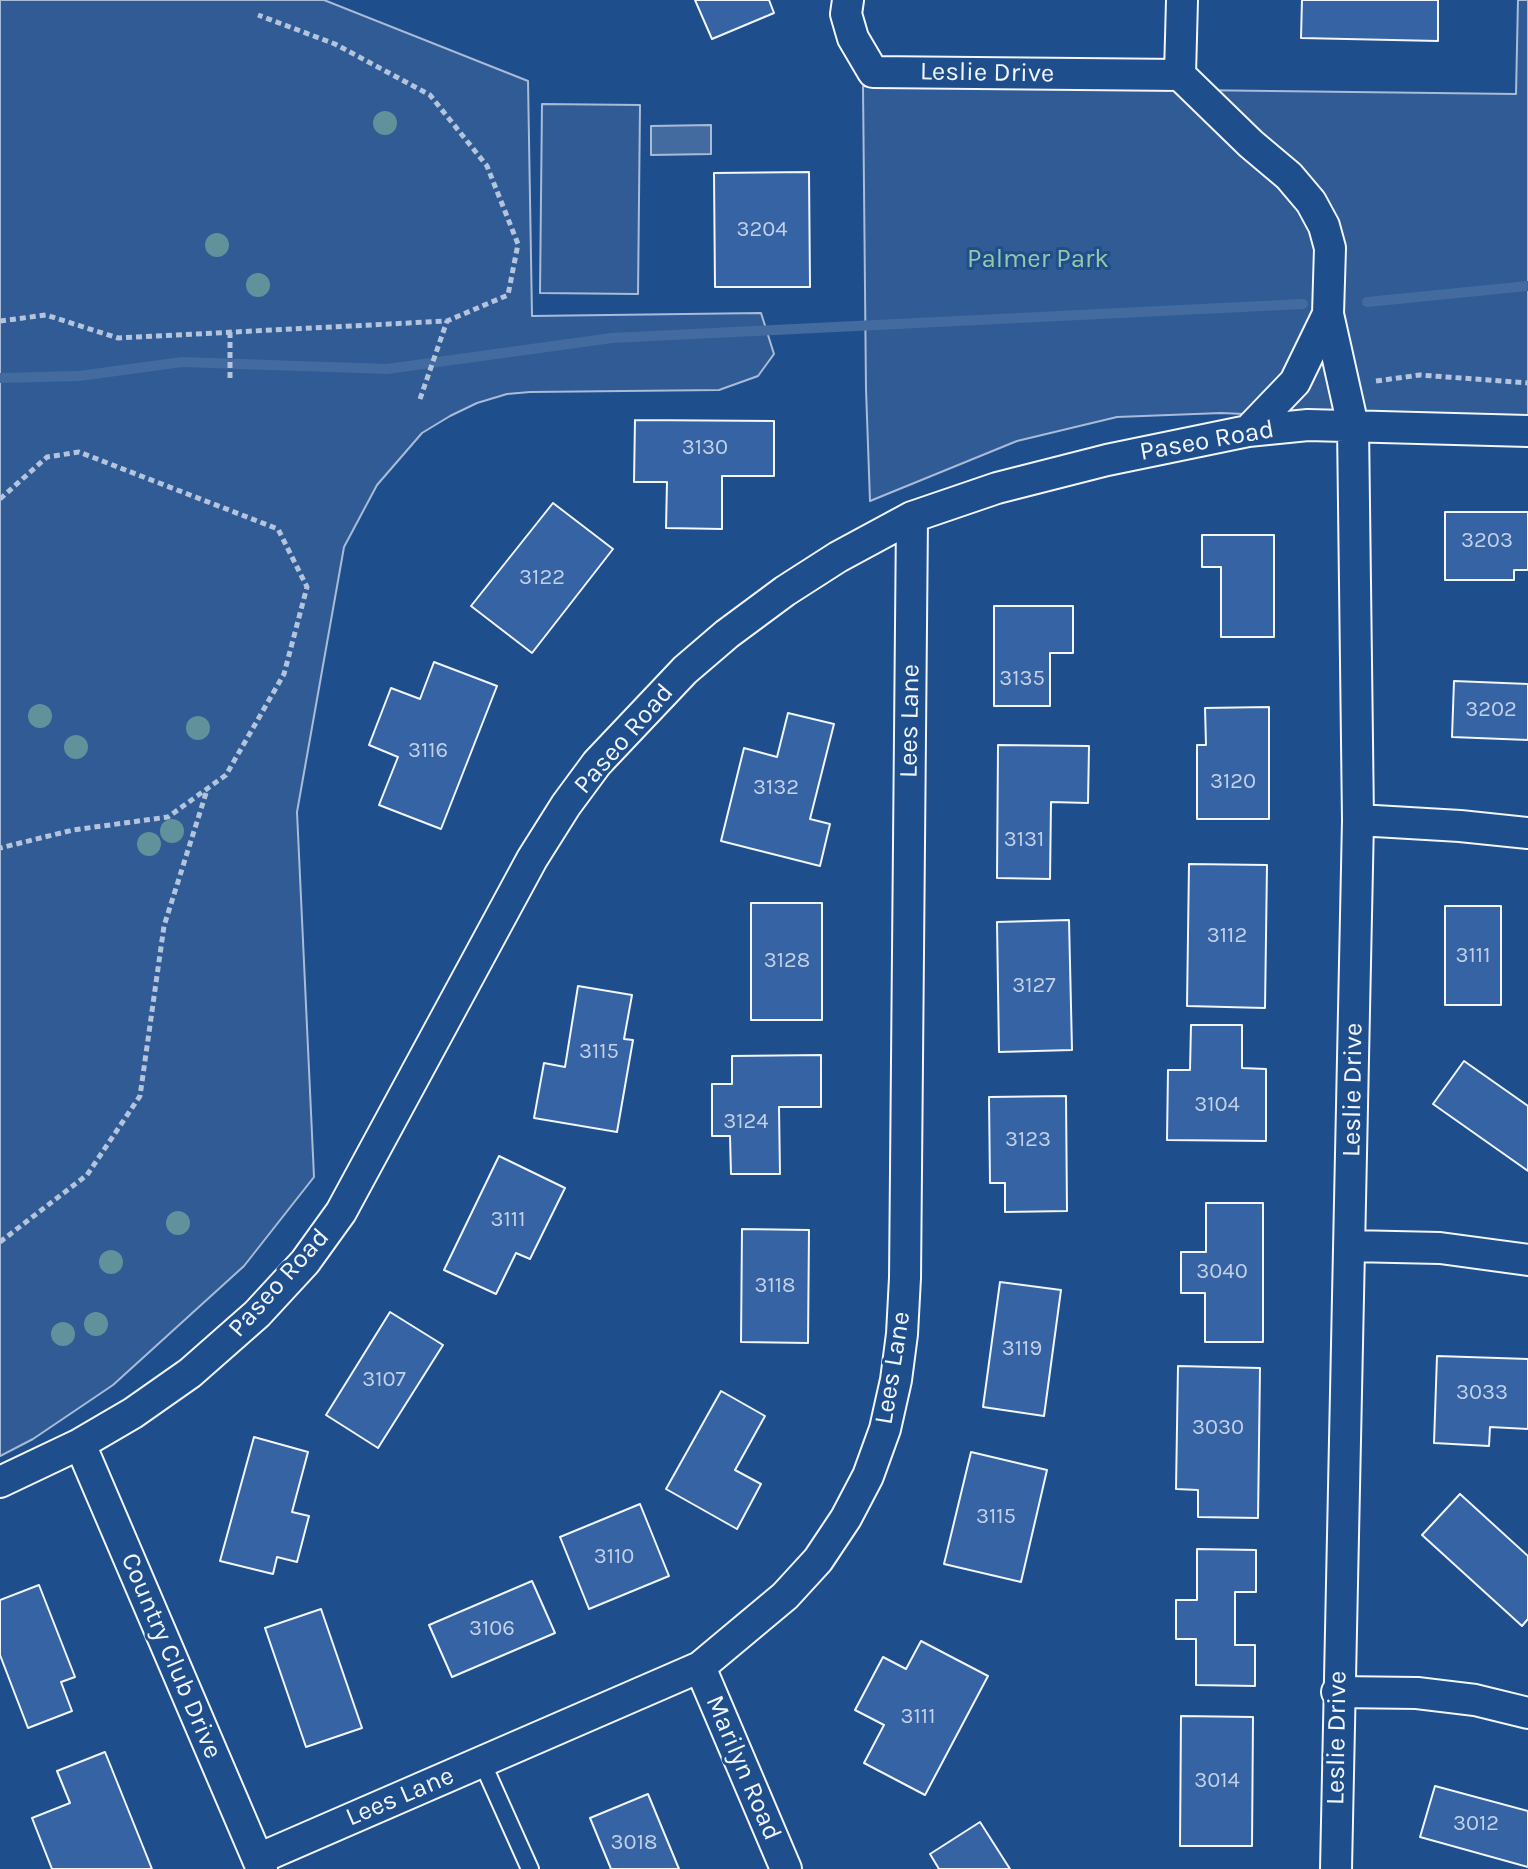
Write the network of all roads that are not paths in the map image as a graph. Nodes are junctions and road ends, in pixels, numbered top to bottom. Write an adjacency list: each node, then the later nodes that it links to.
1 (848, 0): 3 (street, Leslie Drive)
2 (1182, 0): 3 (street)
3 (1180, 75): 4 (street, Leslie Drive)
4 (1328, 314): 5 (street, Leslie Drive); 6 (street, Leslie Drive)
5 (1353, 426): 6 (street, Paseo Road); 7 (street, Paseo Road); 9 (street, Leslie Drive)
6 (1248, 431): 8 (street, Paseo Road)
7 (1528, 431)
8 (912, 517): 13 (street, Paseo Road); 15 (street, Lees Lane)
9 (1358, 820): 10 (street); 11 (street, Leslie Drive)
10 (1528, 833)
11 (1350, 1246): 12 (street); 16 (street, Leslie Drive)
12 (1528, 1260)
13 (80, 1444): 14 (street, Paseo Road); 19 (street, Country Club Drive)
14 (0, 1482)
15 (700, 1667): 18 (street, Lees Lane); 21 (street, Marilyn Road)
16 (1337, 1692): 17 (street); 22 (street, Leslie Drive)
17 (1528, 1713)
18 (482, 1762): 19 (street, Lees Lane); 20 (lane)
19 (260, 1864)
20 (530, 1869)
21 (786, 1869)
22 (1336, 1869)

